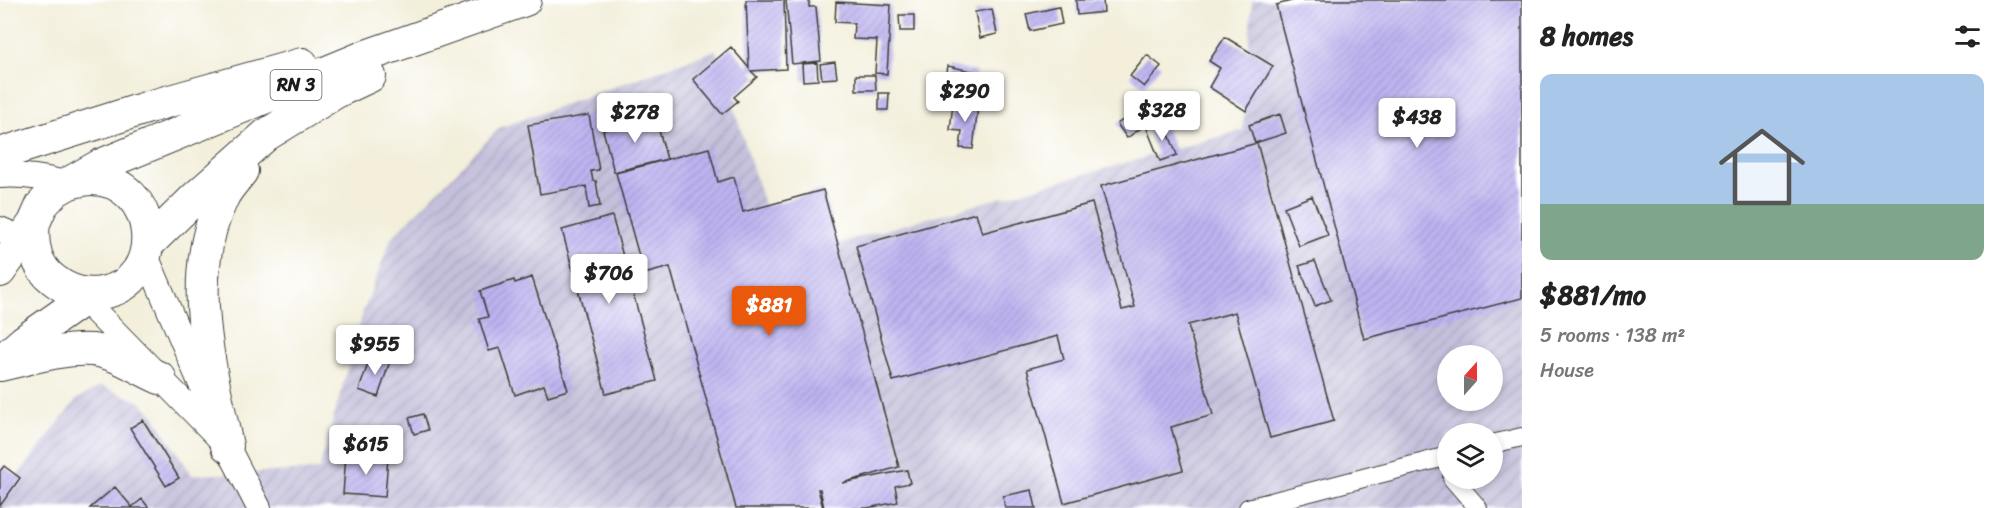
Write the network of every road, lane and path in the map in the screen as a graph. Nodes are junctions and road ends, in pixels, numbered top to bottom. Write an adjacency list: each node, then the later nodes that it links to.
1 (519, 0): 5 (highway)
2 (525, 0): 7 (highway, RN 3)
3 (534, 0): 4 (highway, RN 3)
4 (298, 116): 9 (highway, RN 3); 16 (highway)
5 (0, 154)
6 (0, 176): 7 (main road)
7 (70, 183): 8 (highway); 9 (highway)
8 (22, 233): 10 (highway); 11 (highway)
9 (147, 249): 11 (highway); 16 (main road)
10 (0, 271)
11 (86, 296): 12 (highway); 13 (main road)
12 (0, 364): 13 (highway)
13 (160, 378): 16 (main road)
14 (1522, 437): 15 (street)
15 (1503, 441)
16 (227, 446): 19 (main road)
17 (1437, 465): 20 (street)
18 (1462, 489): 21 (street)
19 (258, 508)
20 (1248, 508)
21 (1478, 508)

